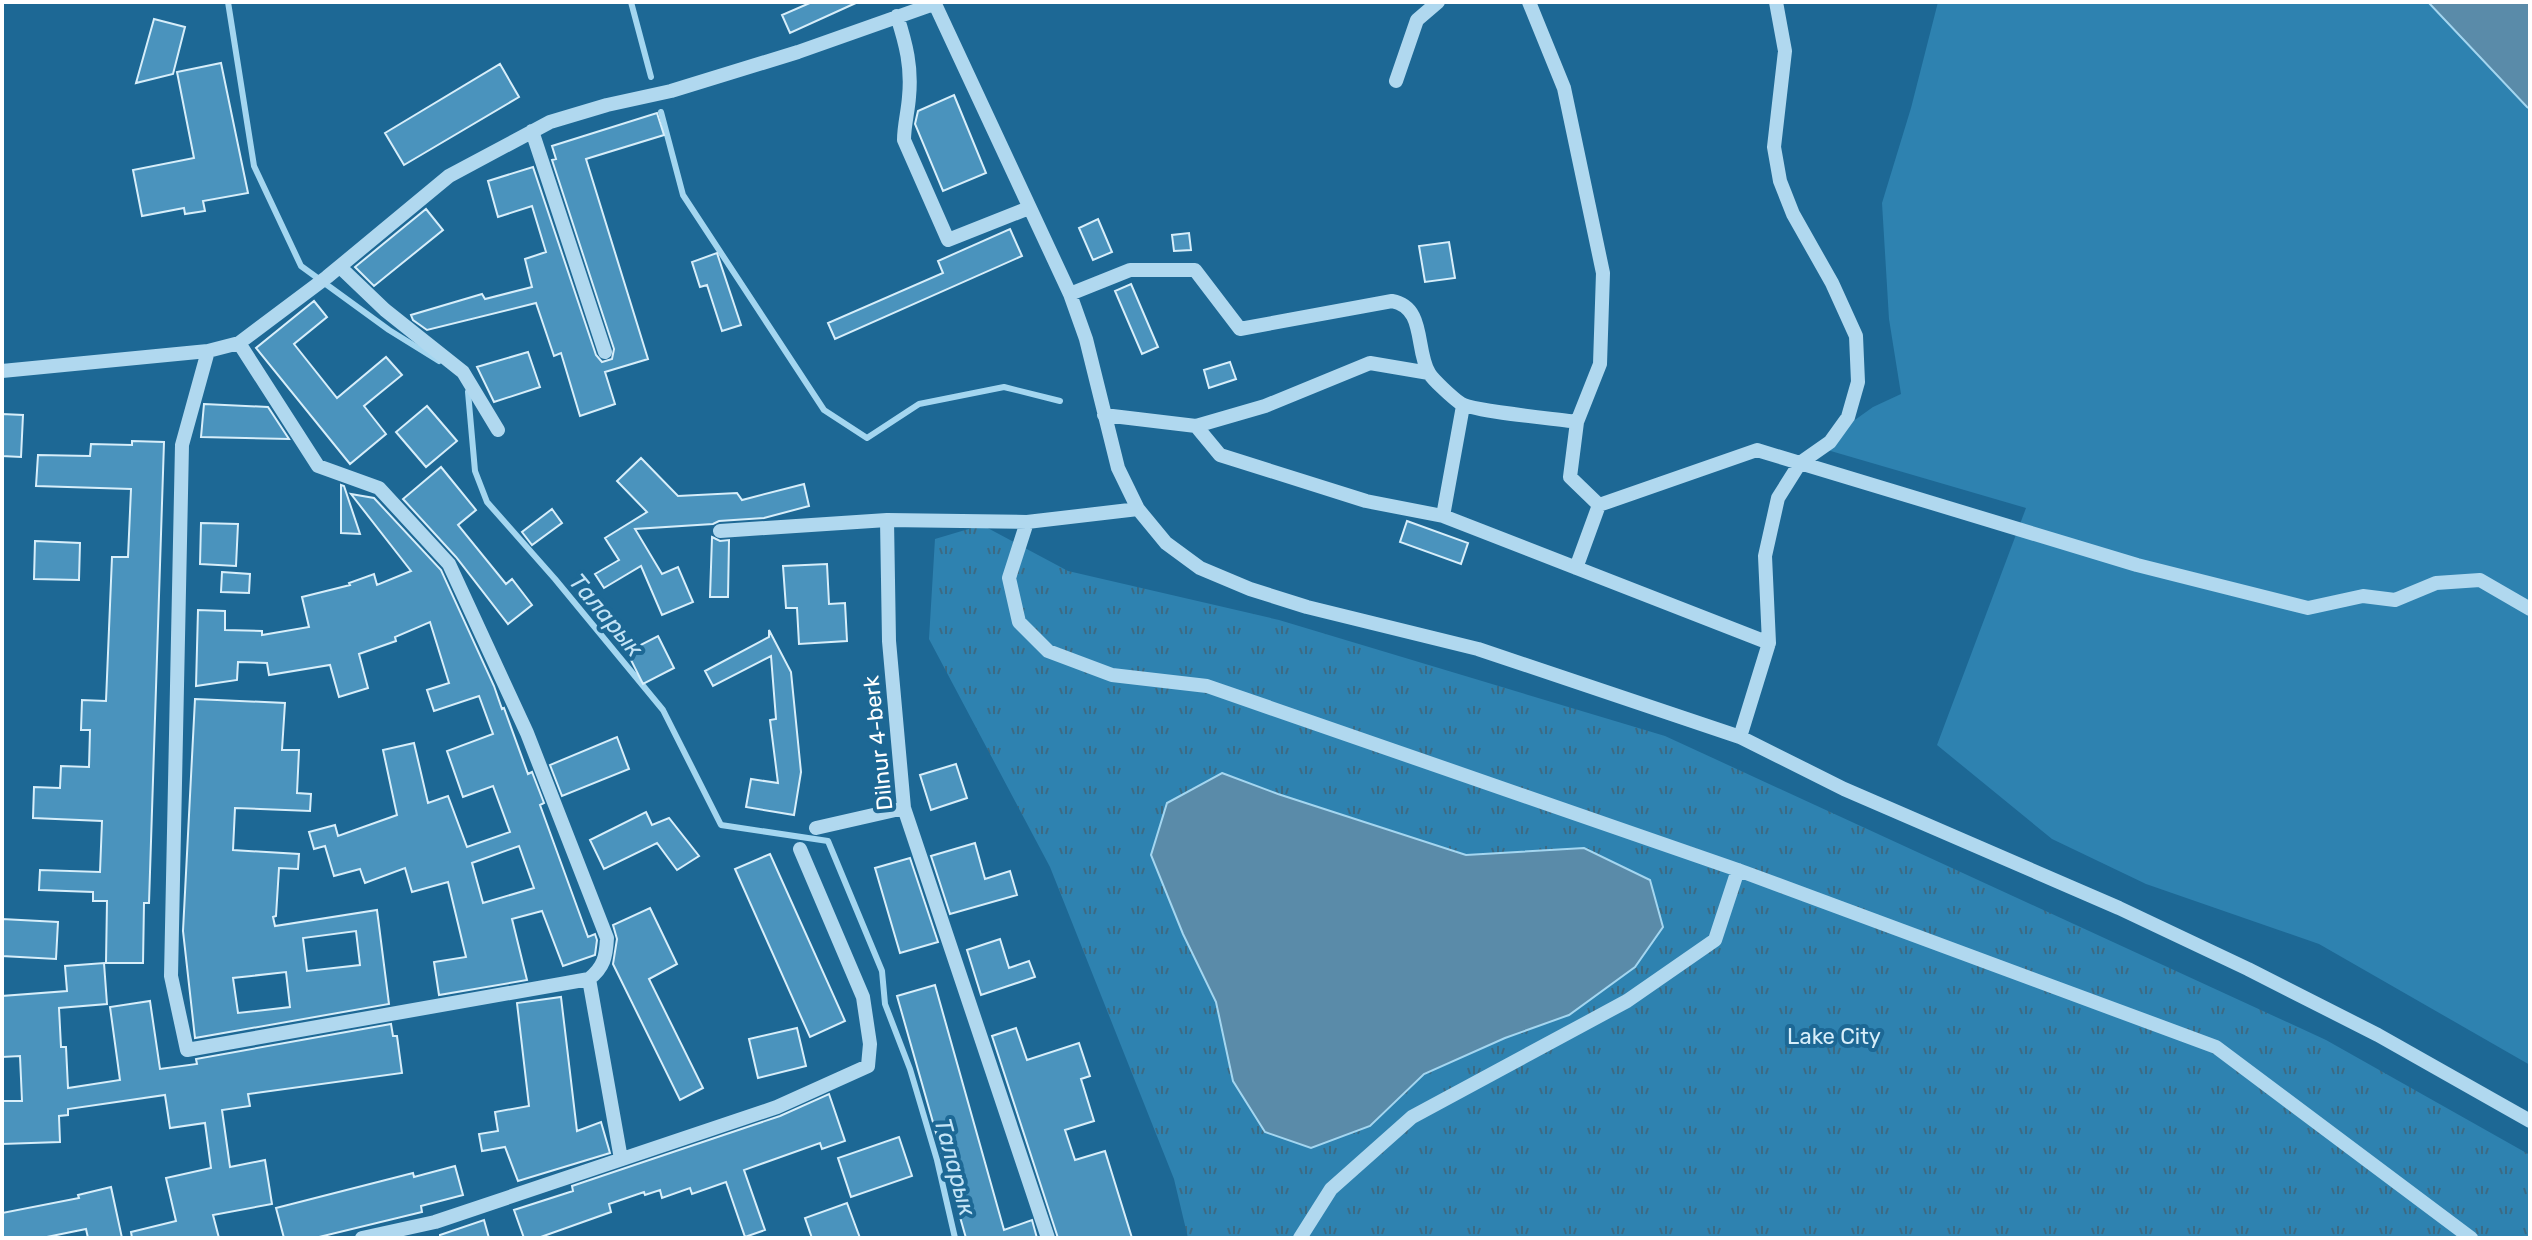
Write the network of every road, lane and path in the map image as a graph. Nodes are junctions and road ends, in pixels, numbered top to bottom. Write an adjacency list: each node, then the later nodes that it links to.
1 (1438, 2): 6 (street)
2 (1529, 2): 18 (street)
3 (1776, 2): 21 (street)
4 (934, 3): 5 (street); 8 (street)
5 (897, 16): 7 (street); 8 (street)
6 (1396, 81)
7 (532, 131): 9 (street); 13 (street)
8 (1029, 208): 10 (street)
9 (340, 267): 11 (street); 20 (street)
10 (1070, 294): 15 (street); 17 (street)
11 (239, 343): 12 (street); 36 (street)
12 (208, 351): 14 (street); 36 (street)
13 (605, 352)
14 (2, 371)
15 (1429, 373): 16 (street); 19 (street)
16 (1463, 406): 18 (street); 24 (street)
17 (1104, 415): 19 (street); 23 (street)
18 (1577, 422): 22 (street)
19 (1196, 426): 24 (street)
20 (498, 430)
21 (1800, 463): 22 (street); 29 (street); 30 (street)
22 (1599, 505): 28 (street)
23 (1138, 509): 26 (street); 31 (street)
24 (1443, 516): 28 (street)
25 (887, 520): 26 (street); 27 (street); 32 (street, Dilnur 4-berk)
26 (1027, 522): 35 (street)
27 (720, 531)
28 (1576, 568): 30 (street)
29 (2530, 609)
30 (1769, 643): 31 (street)
31 (1740, 737): 37 (street)
32 (904, 808): 33 (street); 40 (street, Dilnur 4-berk)
33 (816, 828)
34 (800, 849): 38 (street)
35 (1738, 870): 41 (street); 42 (street)
36 (589, 979): 38 (street)
37 (2530, 1121)
38 (621, 1159): 39 (street)
39 (362, 1238)
40 (1048, 1238)
41 (1300, 1238)
42 (2471, 1238)

